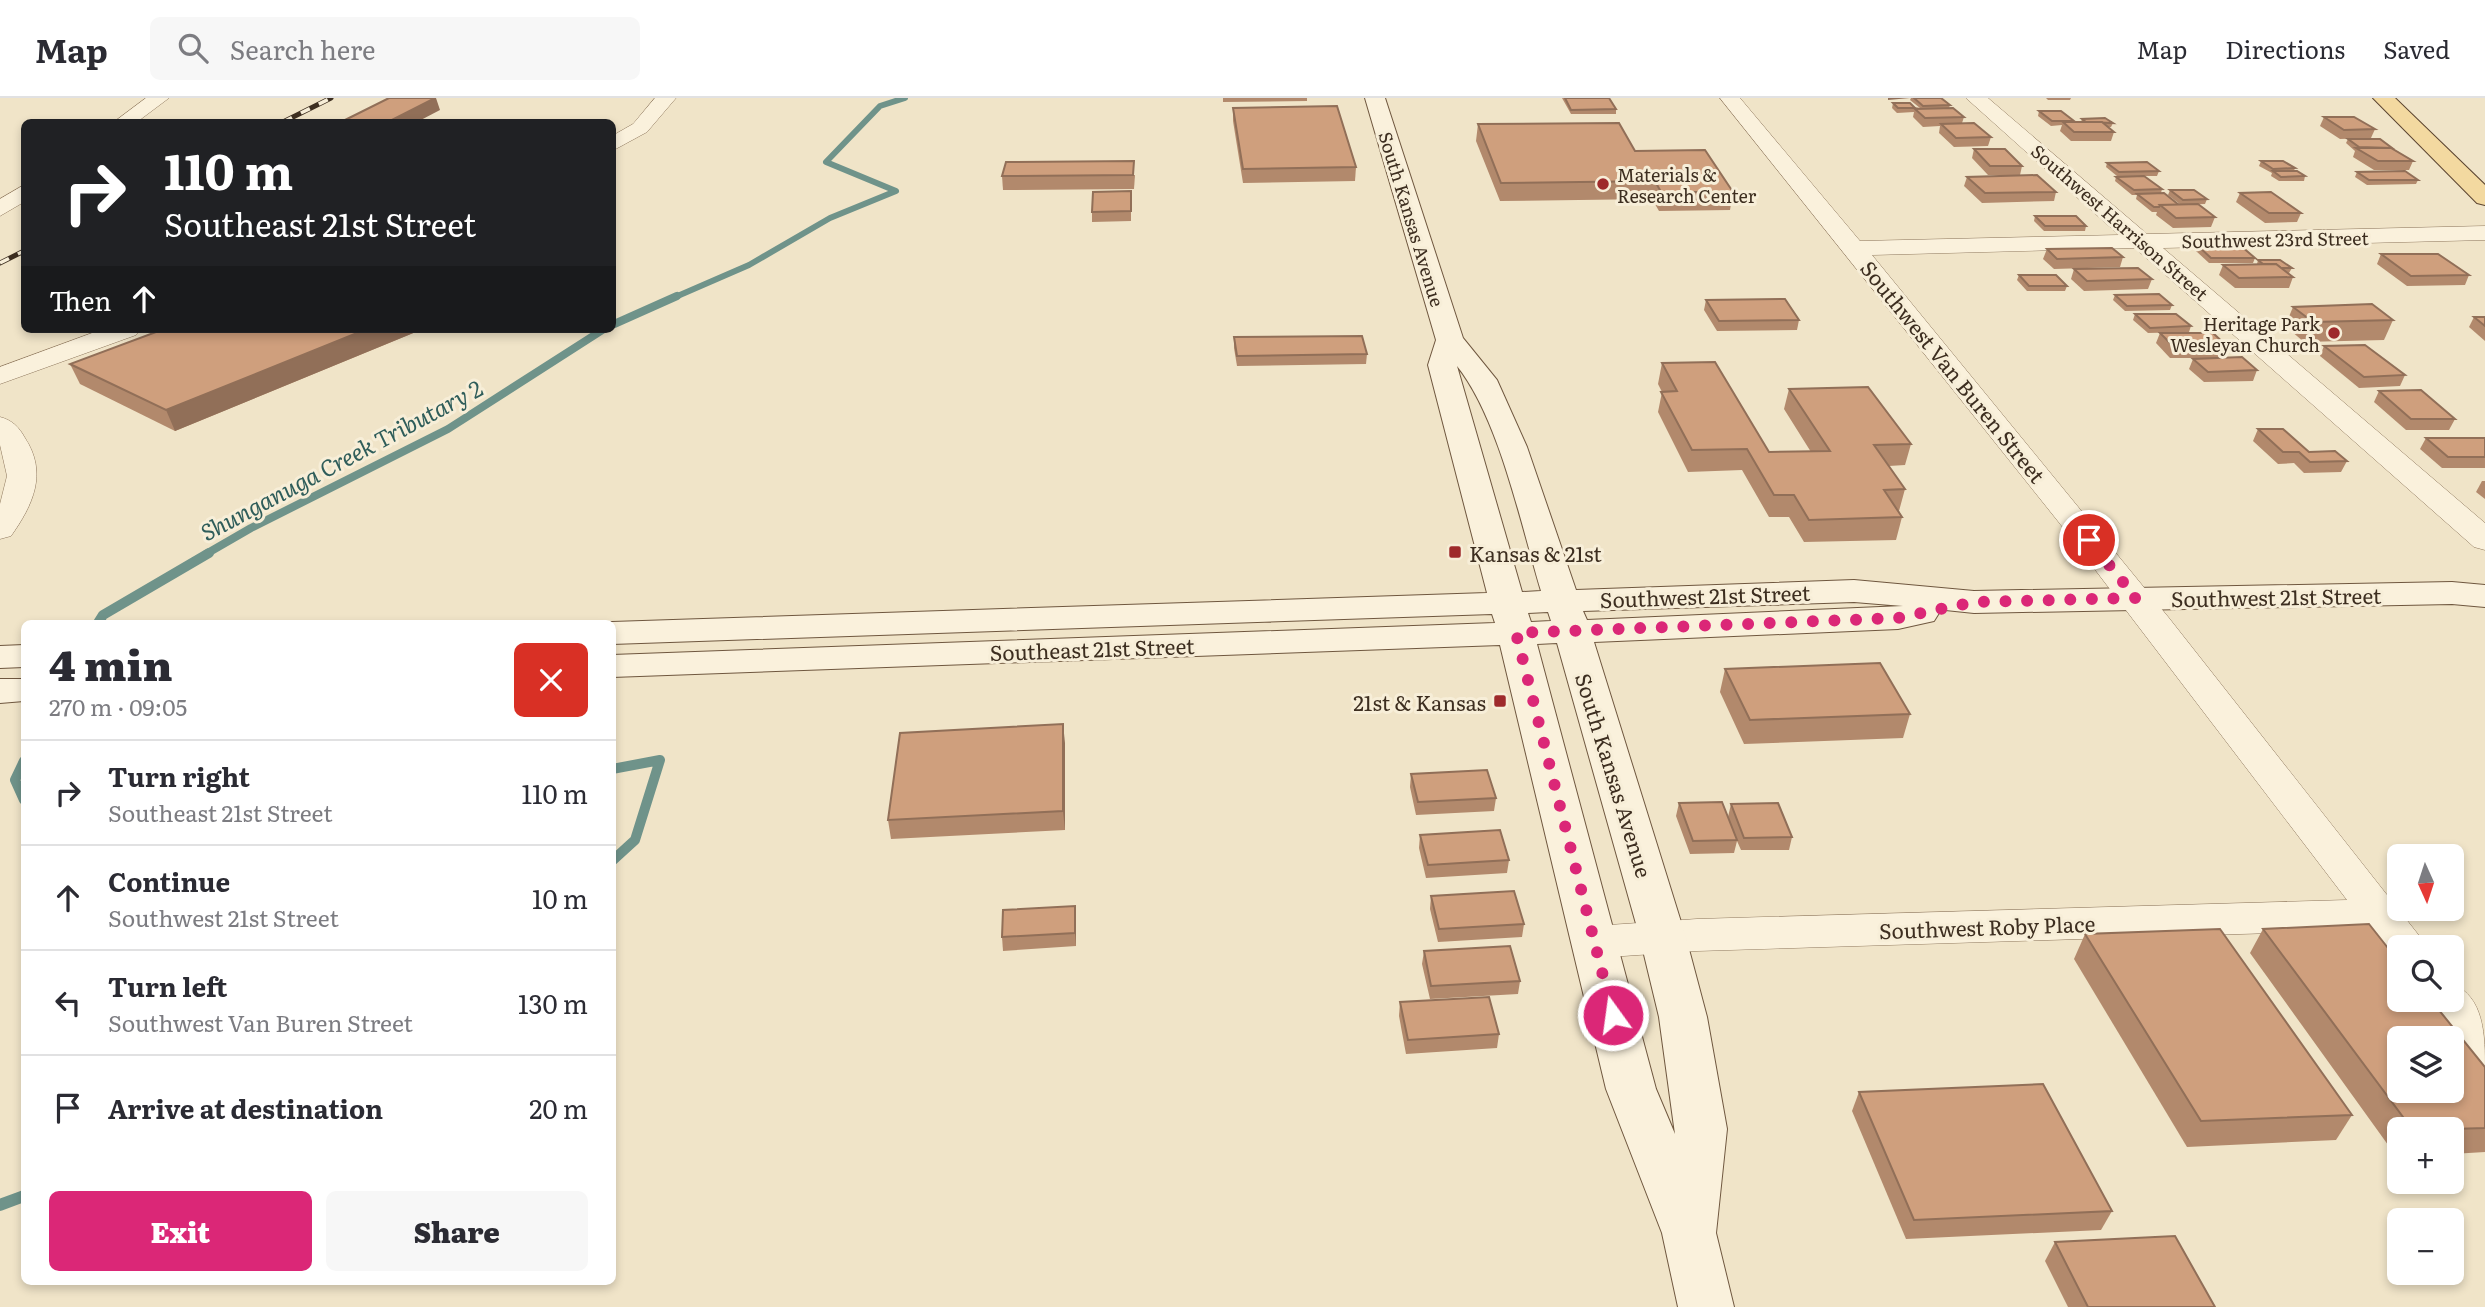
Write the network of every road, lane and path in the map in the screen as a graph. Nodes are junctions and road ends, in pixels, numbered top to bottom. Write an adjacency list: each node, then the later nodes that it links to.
1 (159, 98): 7 (street)
2 (666, 98): 8 (street)
3 (1375, 98): 16 (main road, South Kansas Avenue)
4 (1730, 98): 14 (street, Southwest Van Buren Street)
5 (1976, 98): 13 (street, Southwest Harrison Street)
6 (2383, 98): 10 (main road)
7 (128, 119)
8 (616, 143)
9 (21, 194): 11 (street)
10 (2485, 198)
11 (0, 209)
12 (2485, 233): 13 (street, Southwest 23rd Street)
13 (2143, 242): 14 (street, Southwest 23rd Street); 20 (street, Southwest Harrison Street)
14 (1855, 248): 22 (street, Southwest Van Buren Street)
15 (116, 333): 17 (street)
16 (1450, 340): 23 (main road, South Kansas Avenue); 24 (main road, South Kansas Avenue)
17 (0, 376)
18 (0, 426): 19 (street)
19 (0, 528)
20 (2485, 540)
21 (2474, 592): 22 (main road, Southwest 21st Street)
22 (2136, 598): 23 (main road, Southwest 21st Street); 31 (street, Southwest Van Buren Street)
23 (1567, 615): 24 (main road, Southeast 21st Street); 32 (main road, South Kansas Avenue)
24 (1511, 617): 25 (main road, Southeast 21st Street); 28 (main road, Southeast 21st Street); 33 (main road, South Kansas Avenue)
25 (616, 633)
26 (21, 656): 27 (main road)
27 (0, 657)
28 (616, 666)
29 (21, 690): 30 (main road)
30 (0, 691)
31 (2393, 931): 32 (street, Southwest Roby Place)
32 (1663, 938): 33 (street, Southwest Roby Place); 36 (main road, South Kansas Avenue)
33 (1594, 942): 36 (main road, South Kansas Avenue)
34 (2456, 1012): 35 (street)
35 (2485, 1051)
36 (1689, 1233): 37 (main road, South Kansas Avenue)
37 (1706, 1307)

